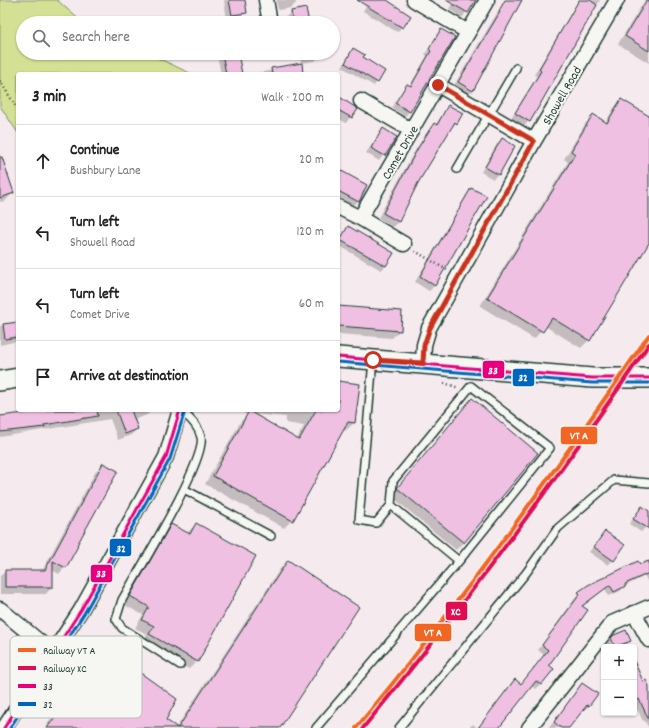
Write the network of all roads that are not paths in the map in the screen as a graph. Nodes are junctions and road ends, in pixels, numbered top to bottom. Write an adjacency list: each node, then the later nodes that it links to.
1 (266, 0): 5 (street)
2 (414, 0): 6 (street)
3 (487, 0): 6 (street, Comet Drive)
4 (617, 0): 12 (street, Showell Road)
5 (269, 16)
6 (468, 32): 8 (street, Comet Drive)
7 (516, 68): 10 (lane)
8 (438, 85): 10 (street); 11 (street, Comet Drive)
9 (361, 101): 11 (street)
10 (488, 115): 12 (street); 13 (lane)
11 (411, 130): 15 (street, Comet Drive)
12 (534, 141): 19 (street, Showell Road)
13 (457, 169)
14 (340, 208): 15 (street)
15 (360, 218): 16 (street)
16 (404, 244)
17 (340, 357): 18 (street)
18 (373, 360): 19 (street); 27 (lane)
19 (423, 363): 21 (street)
20 (16, 378): 22 (street)
21 (649, 378)
22 (0, 381)
23 (180, 412): 34 (street)
24 (183, 412): 26 (lane)
25 (649, 483): 42 (lane)
26 (184, 489): 28 (lane); 35 (lane)
27 (391, 505): 29 (lane); 29 (lane)
28 (271, 536)
29 (459, 561): 41 (lane)
30 (649, 607): 32 (street)
31 (0, 609): 33 (street)
32 (634, 613): 36 (street); 43 (street)
33 (32, 636)
34 (65, 636)
35 (135, 636)
36 (649, 640)
37 (142, 641): 38 (lane)
38 (180, 665)
39 (11, 718): 40 (street)
40 (4, 728)
41 (316, 728)
42 (399, 728)
43 (529, 728)

